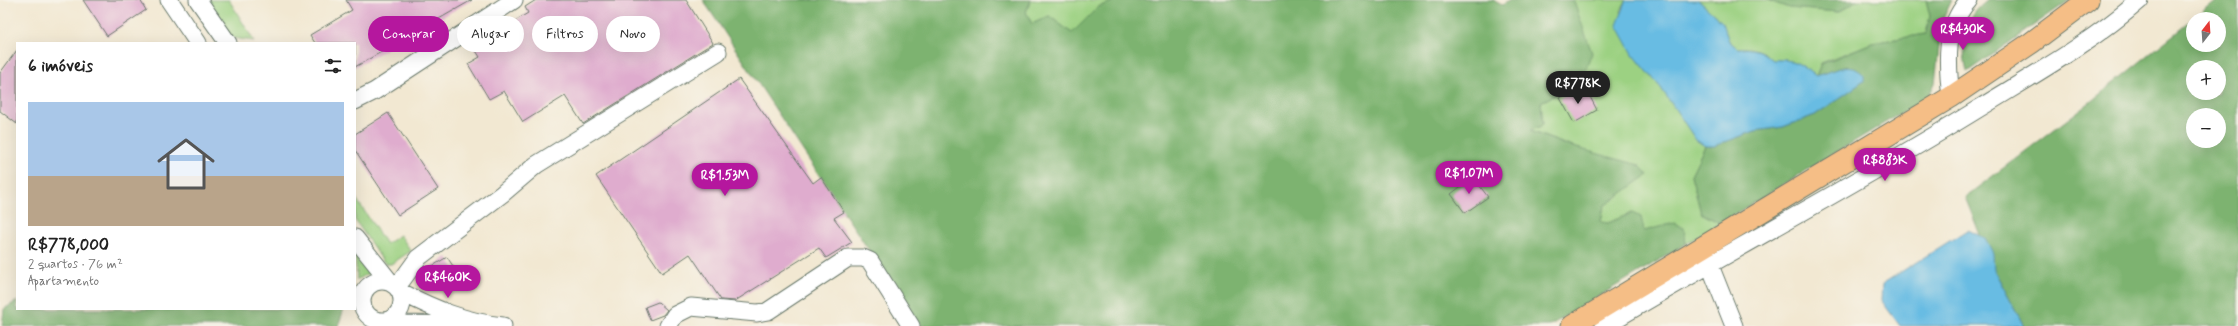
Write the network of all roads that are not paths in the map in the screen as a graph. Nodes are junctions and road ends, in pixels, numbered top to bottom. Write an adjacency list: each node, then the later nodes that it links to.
1 (169, 0): 7 (street)
2 (198, 0): 8 (street)
3 (514, 0): 11 (street)
4 (1969, 0): 10 (street)
5 (2088, 0): 10 (main road)
6 (2140, 0): 13 (street)
7 (197, 42)
8 (227, 42)
9 (718, 52): 14 (street)
10 (1951, 97): 13 (main road)
11 (356, 100)
12 (356, 239): 14 (street)
13 (1706, 255): 20 (main road); 21 (street); 22 (street)
14 (396, 287): 16 (street); 16 (street); 17 (street)
15 (356, 300): 16 (street)
16 (369, 319): 17 (street)
17 (496, 325)
18 (668, 326): 19 (street)
19 (912, 326)
20 (1572, 326)
21 (1604, 326)
22 (1734, 326)

